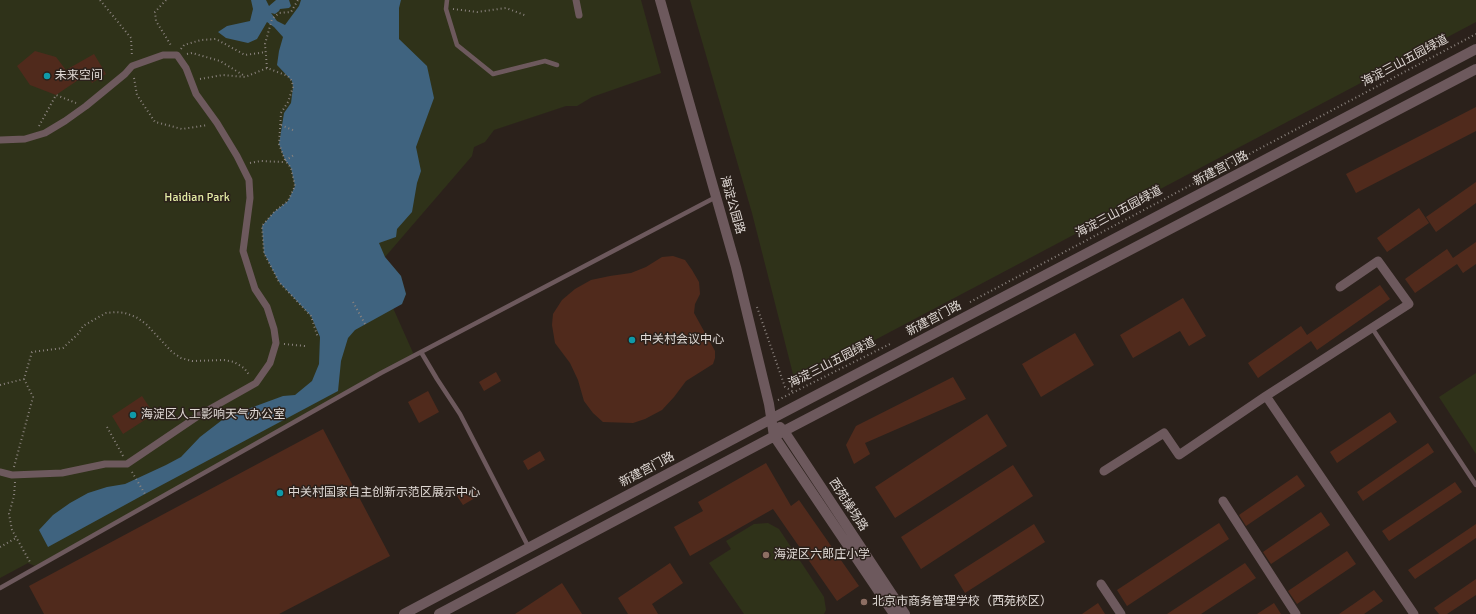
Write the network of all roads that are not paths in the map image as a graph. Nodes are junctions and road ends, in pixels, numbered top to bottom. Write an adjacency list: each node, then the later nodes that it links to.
1 (447, 0): 6 (lane)
2 (576, 0): 4 (street)
3 (660, 0): 9 (street, 海淀公园路)
4 (579, 15)
5 (1476, 49): 14 (street, 新建宫门路)
6 (557, 65)
7 (1476, 69): 15 (street)
8 (0, 140): 18 (street)
9 (716, 197): 12 (lane); 14 (street, 海淀公园路)
10 (1340, 286): 11 (street)
11 (1372, 328): 13 (street); 19 (lane)
12 (421, 352): 21 (lane); 23 (lane)
13 (1266, 396): 17 (street); 30 (street)
14 (771, 419): 15 (street, 西苑操场路); 16 (street, 海淀公园路); 21 (street, 新建宫门路)
15 (784, 431): 16 (street); 27 (street, 西苑操场路)
16 (774, 436): 25 (street); 26 (street, 西苑操场路)
17 (1104, 471)
18 (0, 472)
19 (1476, 485)
20 (1223, 501): 29 (street)
21 (529, 548): 24 (street, 新建宫门路)
22 (1101, 584): 28 (street)
23 (0, 588)
24 (404, 614)
25 (439, 614)
26 (894, 614)
27 (905, 614)
28 (1121, 614)
29 (1296, 614)
30 (1414, 614)

